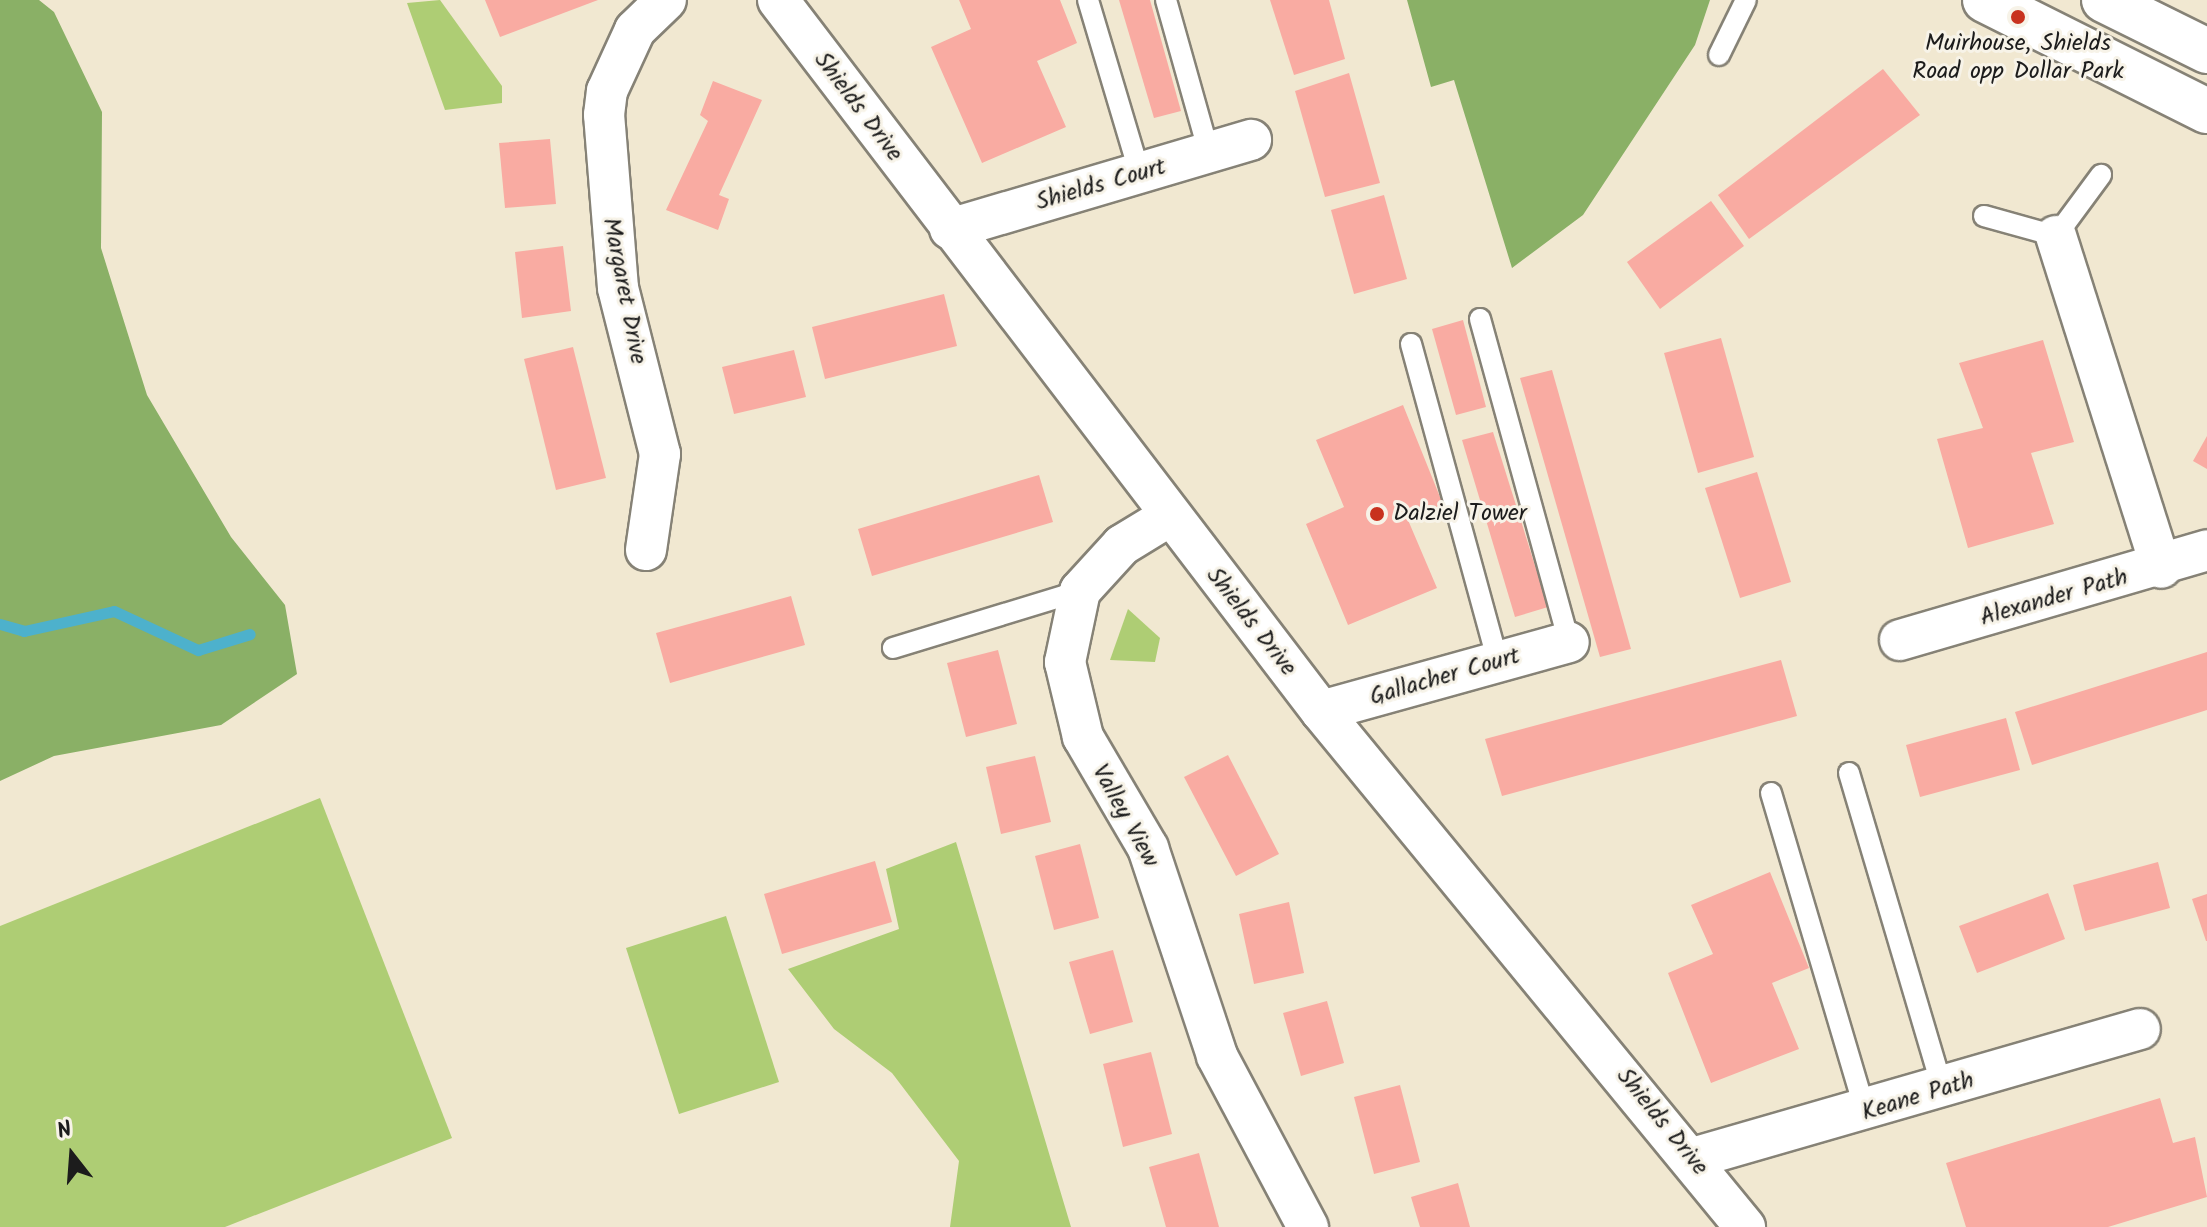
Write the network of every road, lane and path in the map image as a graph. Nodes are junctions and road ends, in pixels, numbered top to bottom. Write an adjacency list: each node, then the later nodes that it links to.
1 (666, 0): 21 (street, Margaret Drive)
2 (778, 0): 16 (street, Shields Drive)
3 (1088, 0): 13 (lane)
4 (1166, 0): 12 (lane)
5 (1746, 0): 9 (lane)
6 (1985, 0): 10 (main road)
7 (2104, 0): 8 (main road)
8 (2207, 51)
9 (1719, 55)
10 (2207, 111)
11 (1251, 140): 12 (street, Shields Court)
12 (1209, 153): 13 (street, Shields Court)
13 (1140, 174): 16 (street, Shields Court)
14 (2101, 175): 17 (lane)
15 (1984, 216): 17 (lane)
16 (950, 229): 20 (street, Shields Drive)
17 (2056, 236): 23 (street)
18 (1480, 319): 26 (lane)
19 (1411, 344): 28 (lane)
20 (1168, 517): 24 (street); 29 (street, Shields Drive)
21 (646, 550)
22 (2207, 550): 23 (street, Alexander Path)
23 (2161, 568): 25 (street, Alexander Path)
24 (1080, 591): 27 (lane); 36 (street, Valley View)
25 (1900, 640)
26 (1569, 642): 28 (street, Gallacher Court)
27 (893, 648)
28 (1498, 662): 29 (street, Gallacher Court)
29 (1321, 711): 35 (street, Shields Drive)
30 (1849, 773): 33 (lane)
31 (1771, 793): 34 (lane)
32 (2140, 1029): 33 (street, Keane Path)
33 (1943, 1090): 34 (street, Keane Path)
34 (1866, 1113): 35 (street, Keane Path)
35 (1693, 1158): 37 (street, Shields Drive)
36 (1308, 1227)
37 (1745, 1227)

